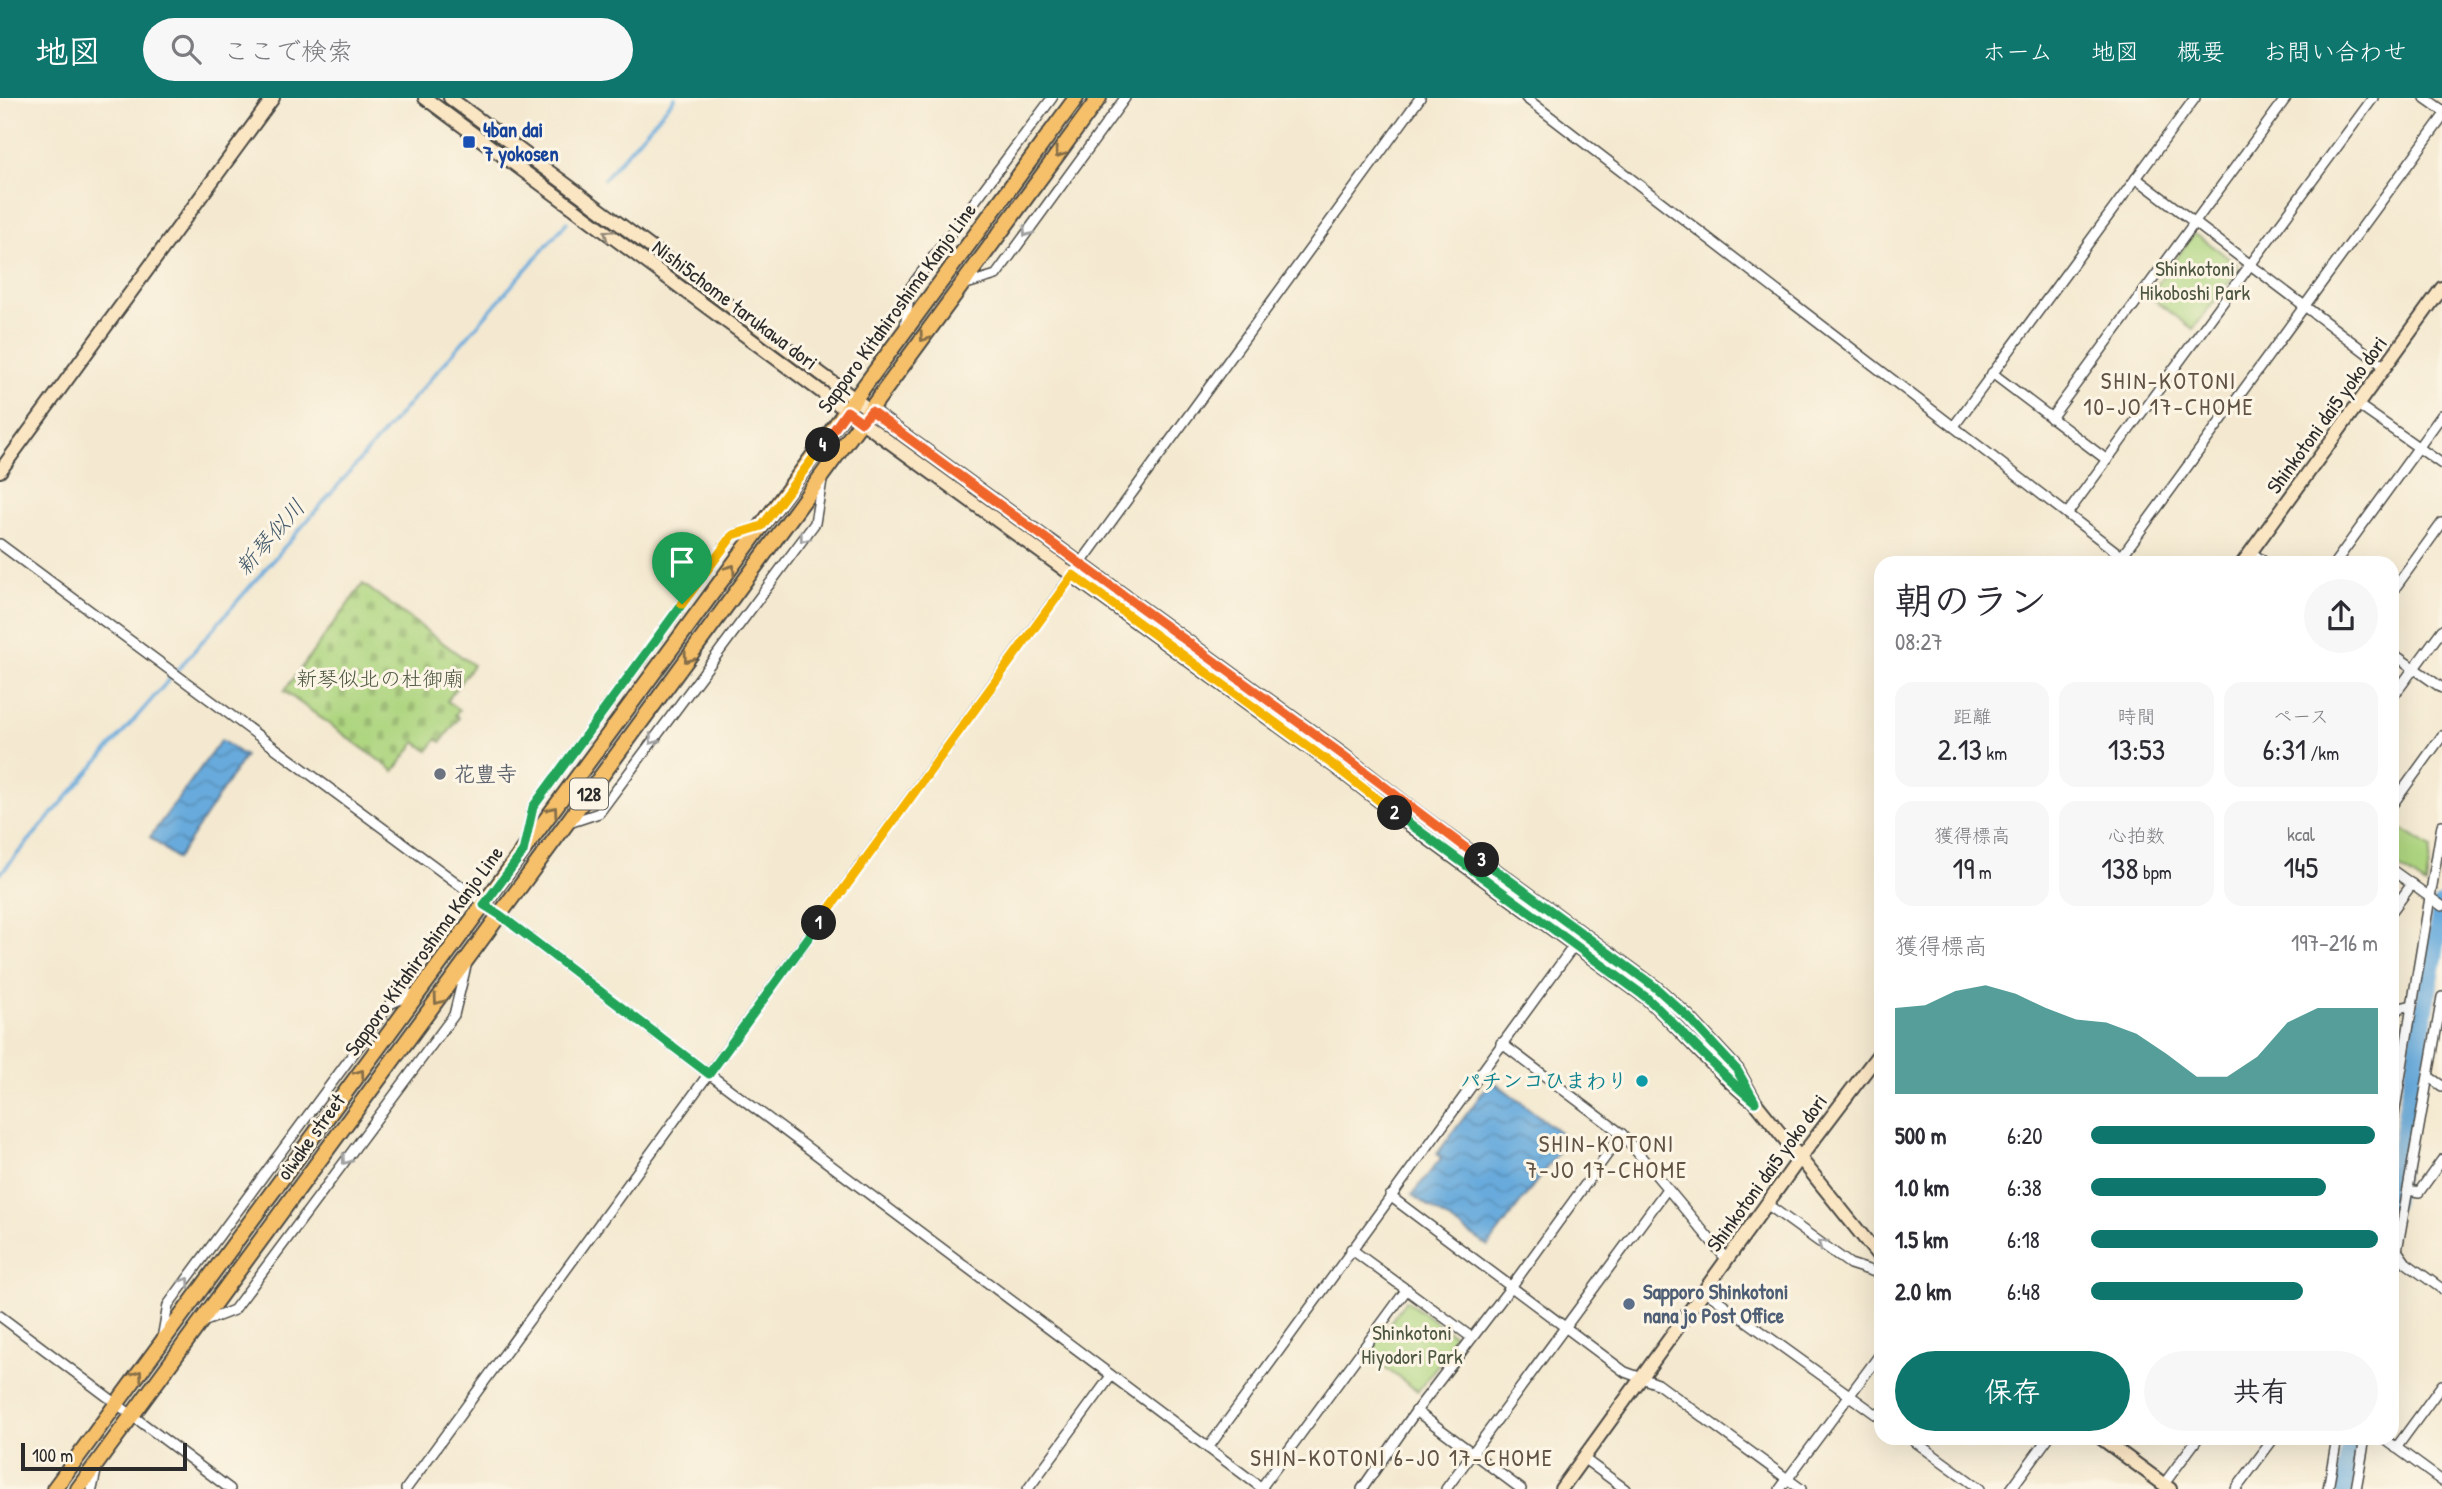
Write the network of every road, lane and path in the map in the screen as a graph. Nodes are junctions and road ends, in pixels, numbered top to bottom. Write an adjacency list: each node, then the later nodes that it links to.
1 (273, 98): 34 (main road)
2 (425, 98): 25 (main road, Nishi5chome tarukawa dori, one-way to 2)
3 (450, 98): 25 (main road, Nishi5chome tarukawa dori)
4 (1052, 98): 22 (street)
5 (1076, 98): 22 (main road, Sapporo Kitahiroshima Kanjo Line / 128)
6 (1099, 98): 19 (main road, oiwake street / 128, one-way to 19)
7 (1125, 98): 19 (street, one-way to 19)
8 (1420, 98): 44 (street)
9 (1526, 98): 30 (street)
10 (2195, 98): 16 (street)
11 (2286, 98): 17 (street)
12 (2373, 98): 18 (street)
13 (2425, 98): 14 (street)
14 (2442, 110)
15 (2442, 118): 21 (street)
16 (2136, 178): 17 (street); 24 (street)
17 (2194, 222): 18 (street); 29 (street)
18 (2250, 264): 21 (street); 32 (street)
19 (962, 285): 28 (main road, oiwake street / 128, one-way to 28)
20 (2442, 288): 23 (main road, Shinkotoni dai5 yoko dori)
21 (2305, 306): 23 (street); 40 (street)
22 (904, 332): 25 (main road, Sapporo Kitahiroshima Kanjo Line / 128)
23 (2385, 367): 26 (main road, Shinkotoni dai5 yoko dori)
24 (1992, 373): 29 (street); 30 (street)
25 (851, 405): 28 (main road, Nishi5chome tarukawa dori); 59 (main road, Sapporo Kitahiroshima Kanjo Line / 128, one-way to 25)
26 (2358, 405): 31 (street); 39 (main road, Shinkotoni dai5 yoko dori)
27 (2442, 415): 31 (street)
28 (866, 417): 35 (main road, oiwake street / 128); 44 (main road, Nishi5chome tarukawa dori)
29 (2051, 418): 32 (street)
30 (1954, 426): 36 (street)
31 (2419, 448): 33 (street); 43 (street)
32 (2106, 460): 36 (street)
33 (2442, 464)
34 (0, 471)
35 (823, 475): 53 (main road, oiwake street / 128, one-way to 53); 53 (street, one-way to 53)
36 (2067, 514): 40 (street)
37 (2442, 523): 45 (street)
38 (0, 544): 59 (street)
39 (2251, 552): 41 (main road, Shinkotoni dai5 yoko dori); 42 (street)
40 (2122, 556)
41 (2248, 556)
42 (2256, 556)
43 (2340, 556)
44 (1077, 570): 61 (main road, Nishi5chome tarukawa dori); 69 (street)
45 (2399, 582)
46 (2442, 630): 48 (street)
47 (2399, 658): 48 (street)
48 (2414, 668): 49 (street); 50 (street)
49 (2399, 688)
50 (2442, 688)
51 (2442, 736): 52 (street)
52 (2399, 795)
53 (566, 824): 60 (main road, oiwake street / 128)
54 (2442, 825): 57 (street)
55 (2399, 875): 56 (street)
56 (2412, 884): 57 (street); 58 (street)
57 (2436, 901): 64 (street)
58 (2399, 902)
59 (484, 905): 60 (street); 100 (main road, Sapporo Kitahiroshima Kanjo Line / 128, one-way to 59)
60 (500, 915): 62 (main road, oiwake street / 128); 69 (street)
61 (1578, 940): 67 (street); 74 (main road, Nishi5chome tarukawa dori)
62 (468, 958): 92 (main road, oiwake street / 128, one-way to 92); 92 (street, one-way to 92)
63 (2442, 997): 66 (street)
64 (2412, 1005): 65 (street); 71 (street)
65 (2399, 1009)
66 (2438, 1042): 70 (street)
67 (1502, 1043): 73 (street); 78 (street)
68 (1874, 1060): 74 (main road, Shinkotoni dai5 yoko dori)
69 (709, 1074): 96 (street); 126 (street)
70 (2429, 1077): 72 (street); 77 (street)
71 (2399, 1084)
72 (2442, 1086)
73 (1622, 1133): 76 (street); 88 (street)
74 (1800, 1158): 79 (main road, Shinkotoni dai5 yoko dori); 82 (main road, Nishi5chome tarukawa dori)
75 (2442, 1160): 77 (street)
76 (1667, 1189): 84 (street); 93 (street)
77 (2408, 1190): 80 (street)
78 (1390, 1196): 81 (street); 88 (street)
79 (1768, 1205): 84 (main road, Shinkotoni dai5 yoko dori); 85 (street, one-way to 79)
80 (2399, 1226)
81 (1351, 1249): 89 (street); 114 (street)
82 (1874, 1250)
83 (2399, 1253): 87 (street)
84 (1727, 1261): 90 (main road, Shinkotoni dai5 yoko dori)
85 (1874, 1272)
86 (2442, 1273): 87 (street)
87 (2438, 1286)
88 (1511, 1287): 93 (street); 94 (street)
89 (1407, 1289): 94 (street); 128 (street)
90 (1705, 1291): 97 (main road, Shinkotoni dai5 yoko dori); 99 (street)
91 (0, 1316): 100 (street)
92 (201, 1322): 103 (main road, oiwake street / 128)
93 (1566, 1328): 97 (street); 116 (street)
94 (1471, 1337): 101 (street)
95 (1874, 1362): 99 (street)
96 (1111, 1376): 114 (street); 127 (street)
97 (1641, 1378): 117 (main road, Shinkotoni dai5 yoko dori); 119 (street)
98 (2442, 1385): 104 (street)
99 (1850, 1395): 102 (street); 119 (street)
100 (117, 1405): 103 (street); 122 (main road, Sapporo Kitahiroshima Kanjo Line / 128)
101 (1416, 1411): 116 (street); 129 (street)
102 (1874, 1413)
103 (132, 1416): 118 (main road, oiwake street / 128); 125 (street)
104 (2399, 1444)
105 (1920, 1445): 136 (street)
106 (2043, 1445): 137 (street)
107 (2110, 1445): 121 (main road)
108 (2194, 1445): 121 (street)
109 (2269, 1445): 138 (street)
110 (2336, 1445): 139 (street)
111 (2364, 1445): 140 (street)
112 (2392, 1445): 115 (street)
113 (2398, 1445): 115 (street)
114 (1208, 1448): 128 (street)
115 (2396, 1448): 120 (street)
116 (1473, 1452): 130 (street); 131 (street)
117 (1583, 1458): 132 (main road, Shinkotoni dai5 yoko dori); 133 (street)
118 (98, 1462): 123 (main road, oiwake street / 128); 124 (street)
119 (1787, 1479): 134 (street); 135 (street)
120 (2442, 1481)
121 (2167, 1487)
122 (53, 1489)
123 (78, 1489)
124 (92, 1489)
125 (230, 1489)
126 (405, 1489)
127 (1028, 1489)
128 (1262, 1489)
129 (1362, 1489)
130 (1446, 1489)
131 (1521, 1489)
132 (1561, 1489)
133 (1625, 1489)
134 (1780, 1489)
135 (1801, 1489)
136 (1980, 1489)
137 (2011, 1489)
138 (2236, 1489)
139 (2328, 1489)
140 (2356, 1489)

